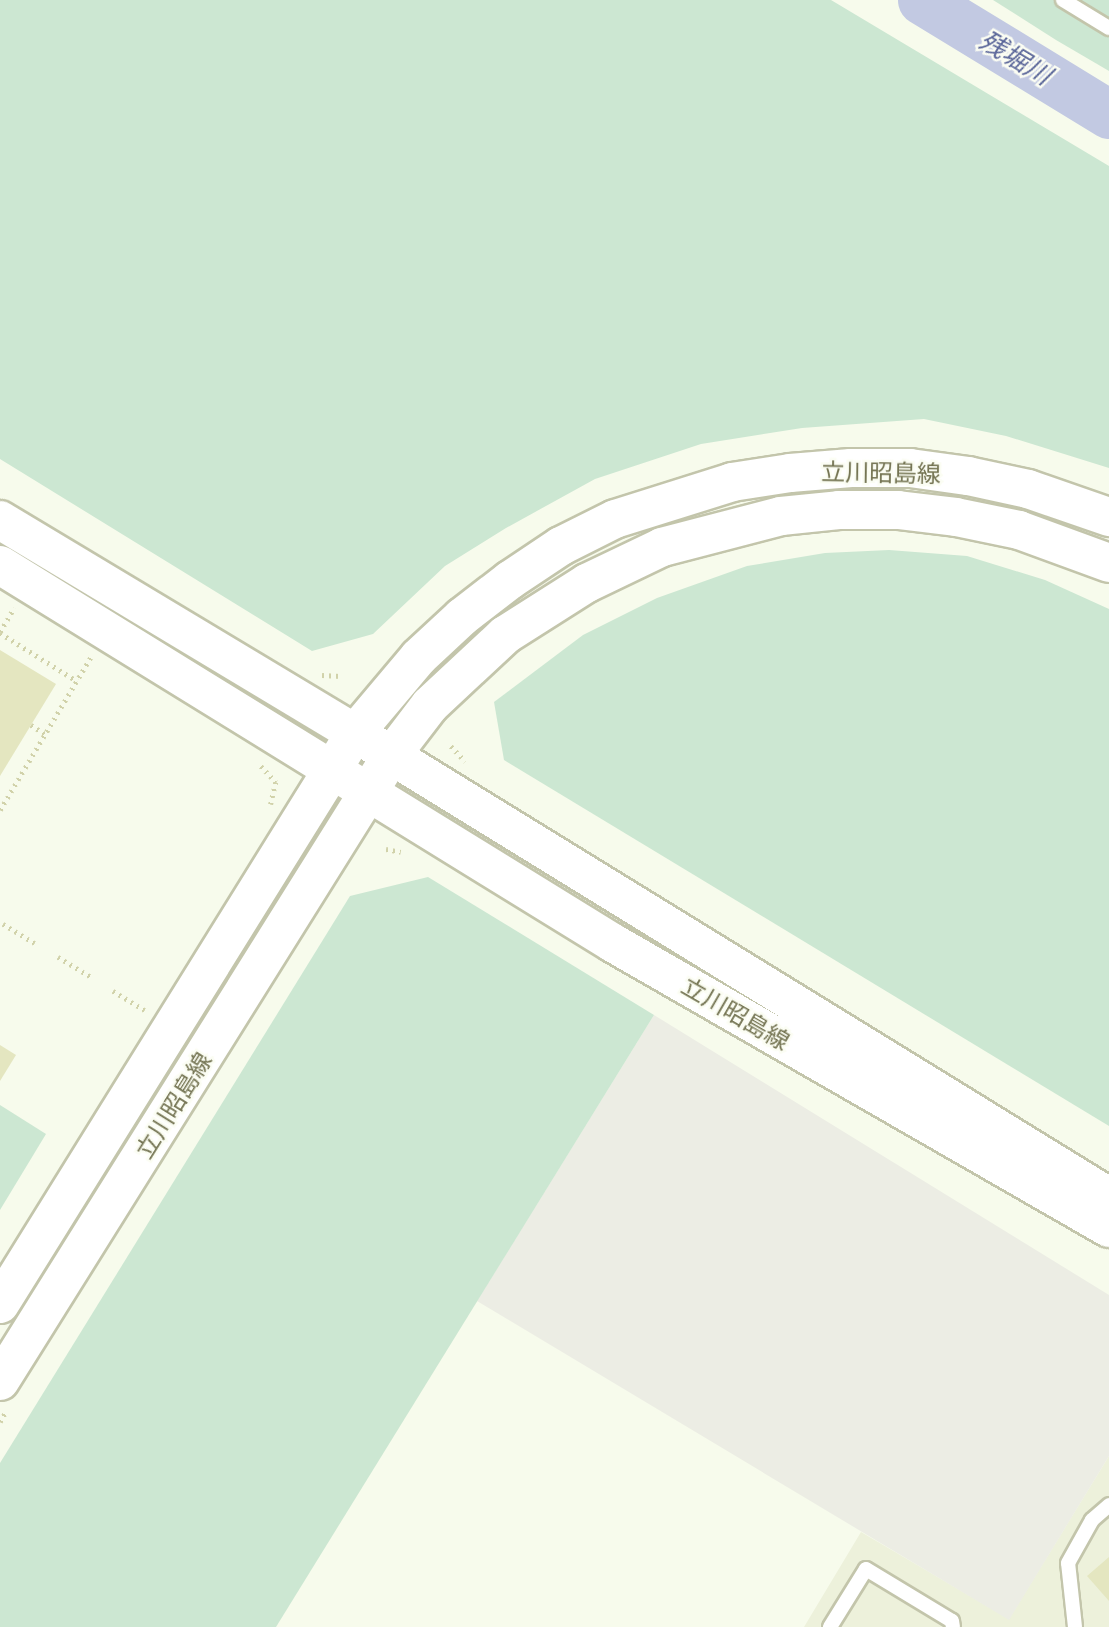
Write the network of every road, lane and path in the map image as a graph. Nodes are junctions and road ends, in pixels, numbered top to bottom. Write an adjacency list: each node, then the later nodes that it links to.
1 (1063, 0): 2 (lane)
2 (1109, 28)
3 (1109, 517): 12 (main road, 立川昭島線)
4 (0, 520): 12 (main road, 立川昭島線)
5 (1109, 563): 14 (main road, 立川昭島線)
6 (0, 565): 15 (main road, 立川昭島線)
7 (18, 602): 8 (path)
8 (0, 632): 10 (path)
9 (96, 650): 10 (path)
10 (77, 681): 13 (path)
11 (31, 725): 13 (path)
12 (355, 733): 14 (main road, 立川昭島線); 15 (main road, 立川昭島線)
13 (45, 734): 17 (path)
14 (391, 756): 16 (main road, 立川昭島線); 24 (main road, 立川昭島線)
15 (332, 770): 16 (main road, 立川昭島線); 26 (main road, 立川昭島線)
16 (368, 792): 25 (main road, 立川昭島線); 27 (main road, 立川昭島線)
17 (0, 810)
18 (3, 924): 19 (path)
19 (35, 943)
20 (58, 957): 21 (path)
21 (91, 977)
22 (113, 991): 23 (path)
23 (148, 1013)
24 (1109, 1197)
25 (1109, 1228)
26 (0, 1304)
27 (0, 1381)
28 (1109, 1505): 31 (lane)
29 (830, 1627): 30 (lane)
30 (953, 1627)
31 (1075, 1627)

